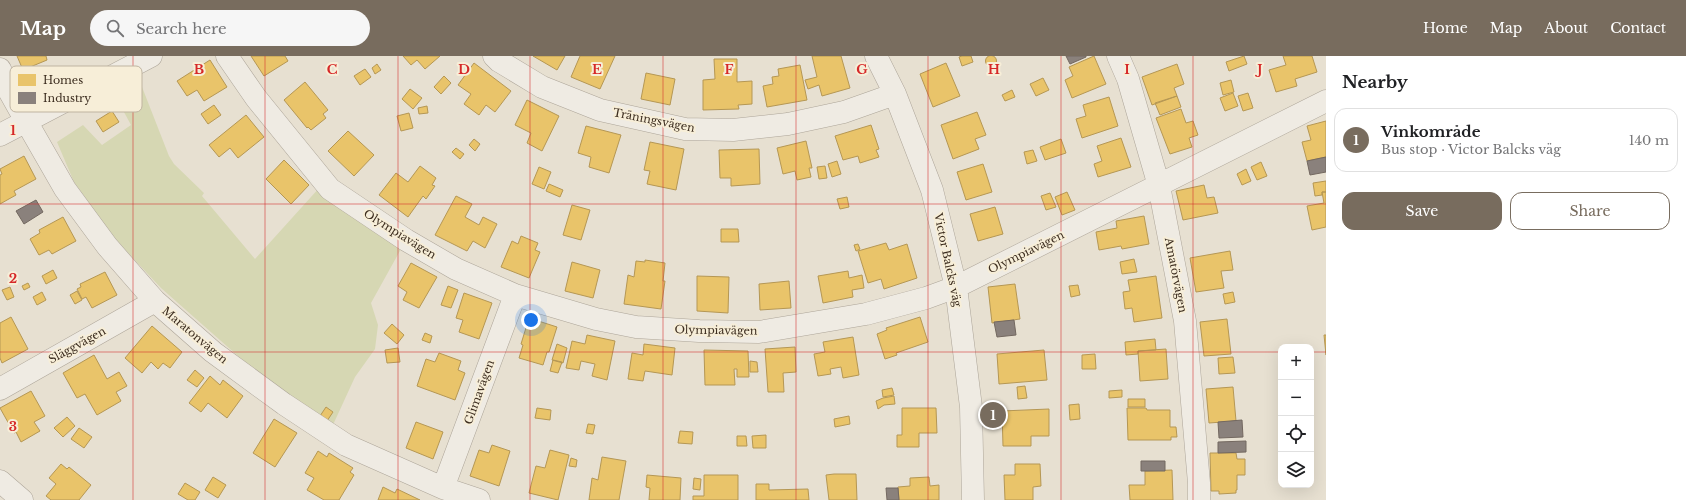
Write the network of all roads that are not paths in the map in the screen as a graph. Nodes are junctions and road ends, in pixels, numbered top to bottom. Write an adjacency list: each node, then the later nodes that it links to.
1 (151, 56): 6 (street)
2 (228, 56): 17 (street, Olympiavägen)
3 (494, 56): 9 (street, Träningsvägen)
4 (876, 56): 9 (street, Victor Balcks väg)
5 (1118, 56): 15 (street, Amatörvägen)
6 (132, 66)
7 (0, 69): 8 (street, Maratonvägen)
8 (10, 93)
9 (895, 94): 16 (street, Victor Balcks väg)
10 (1326, 100): 15 (street, Olympiavägen)
11 (21, 112): 13 (street, Maratonvägen)
12 (43, 112): 13 (street)
13 (26, 121): 14 (street); 18 (street, Maratonvägen)
14 (0, 135)
15 (1159, 186): 16 (street, Olympiavägen); 25 (street, Amatörvägen)
16 (956, 286): 17 (street, Olympiavägen); 24 (street, Victor Balcks väg)
17 (515, 295): 21 (street, Glimavägen)
18 (155, 301): 19 (street, Släggvägen); 21 (street, Maratonvägen)
19 (0, 389)
20 (0, 481): 22 (street)
21 (443, 488): 23 (street, Maratonvägen)
22 (22, 500)
23 (479, 500)
24 (974, 500)
25 (1199, 500)

